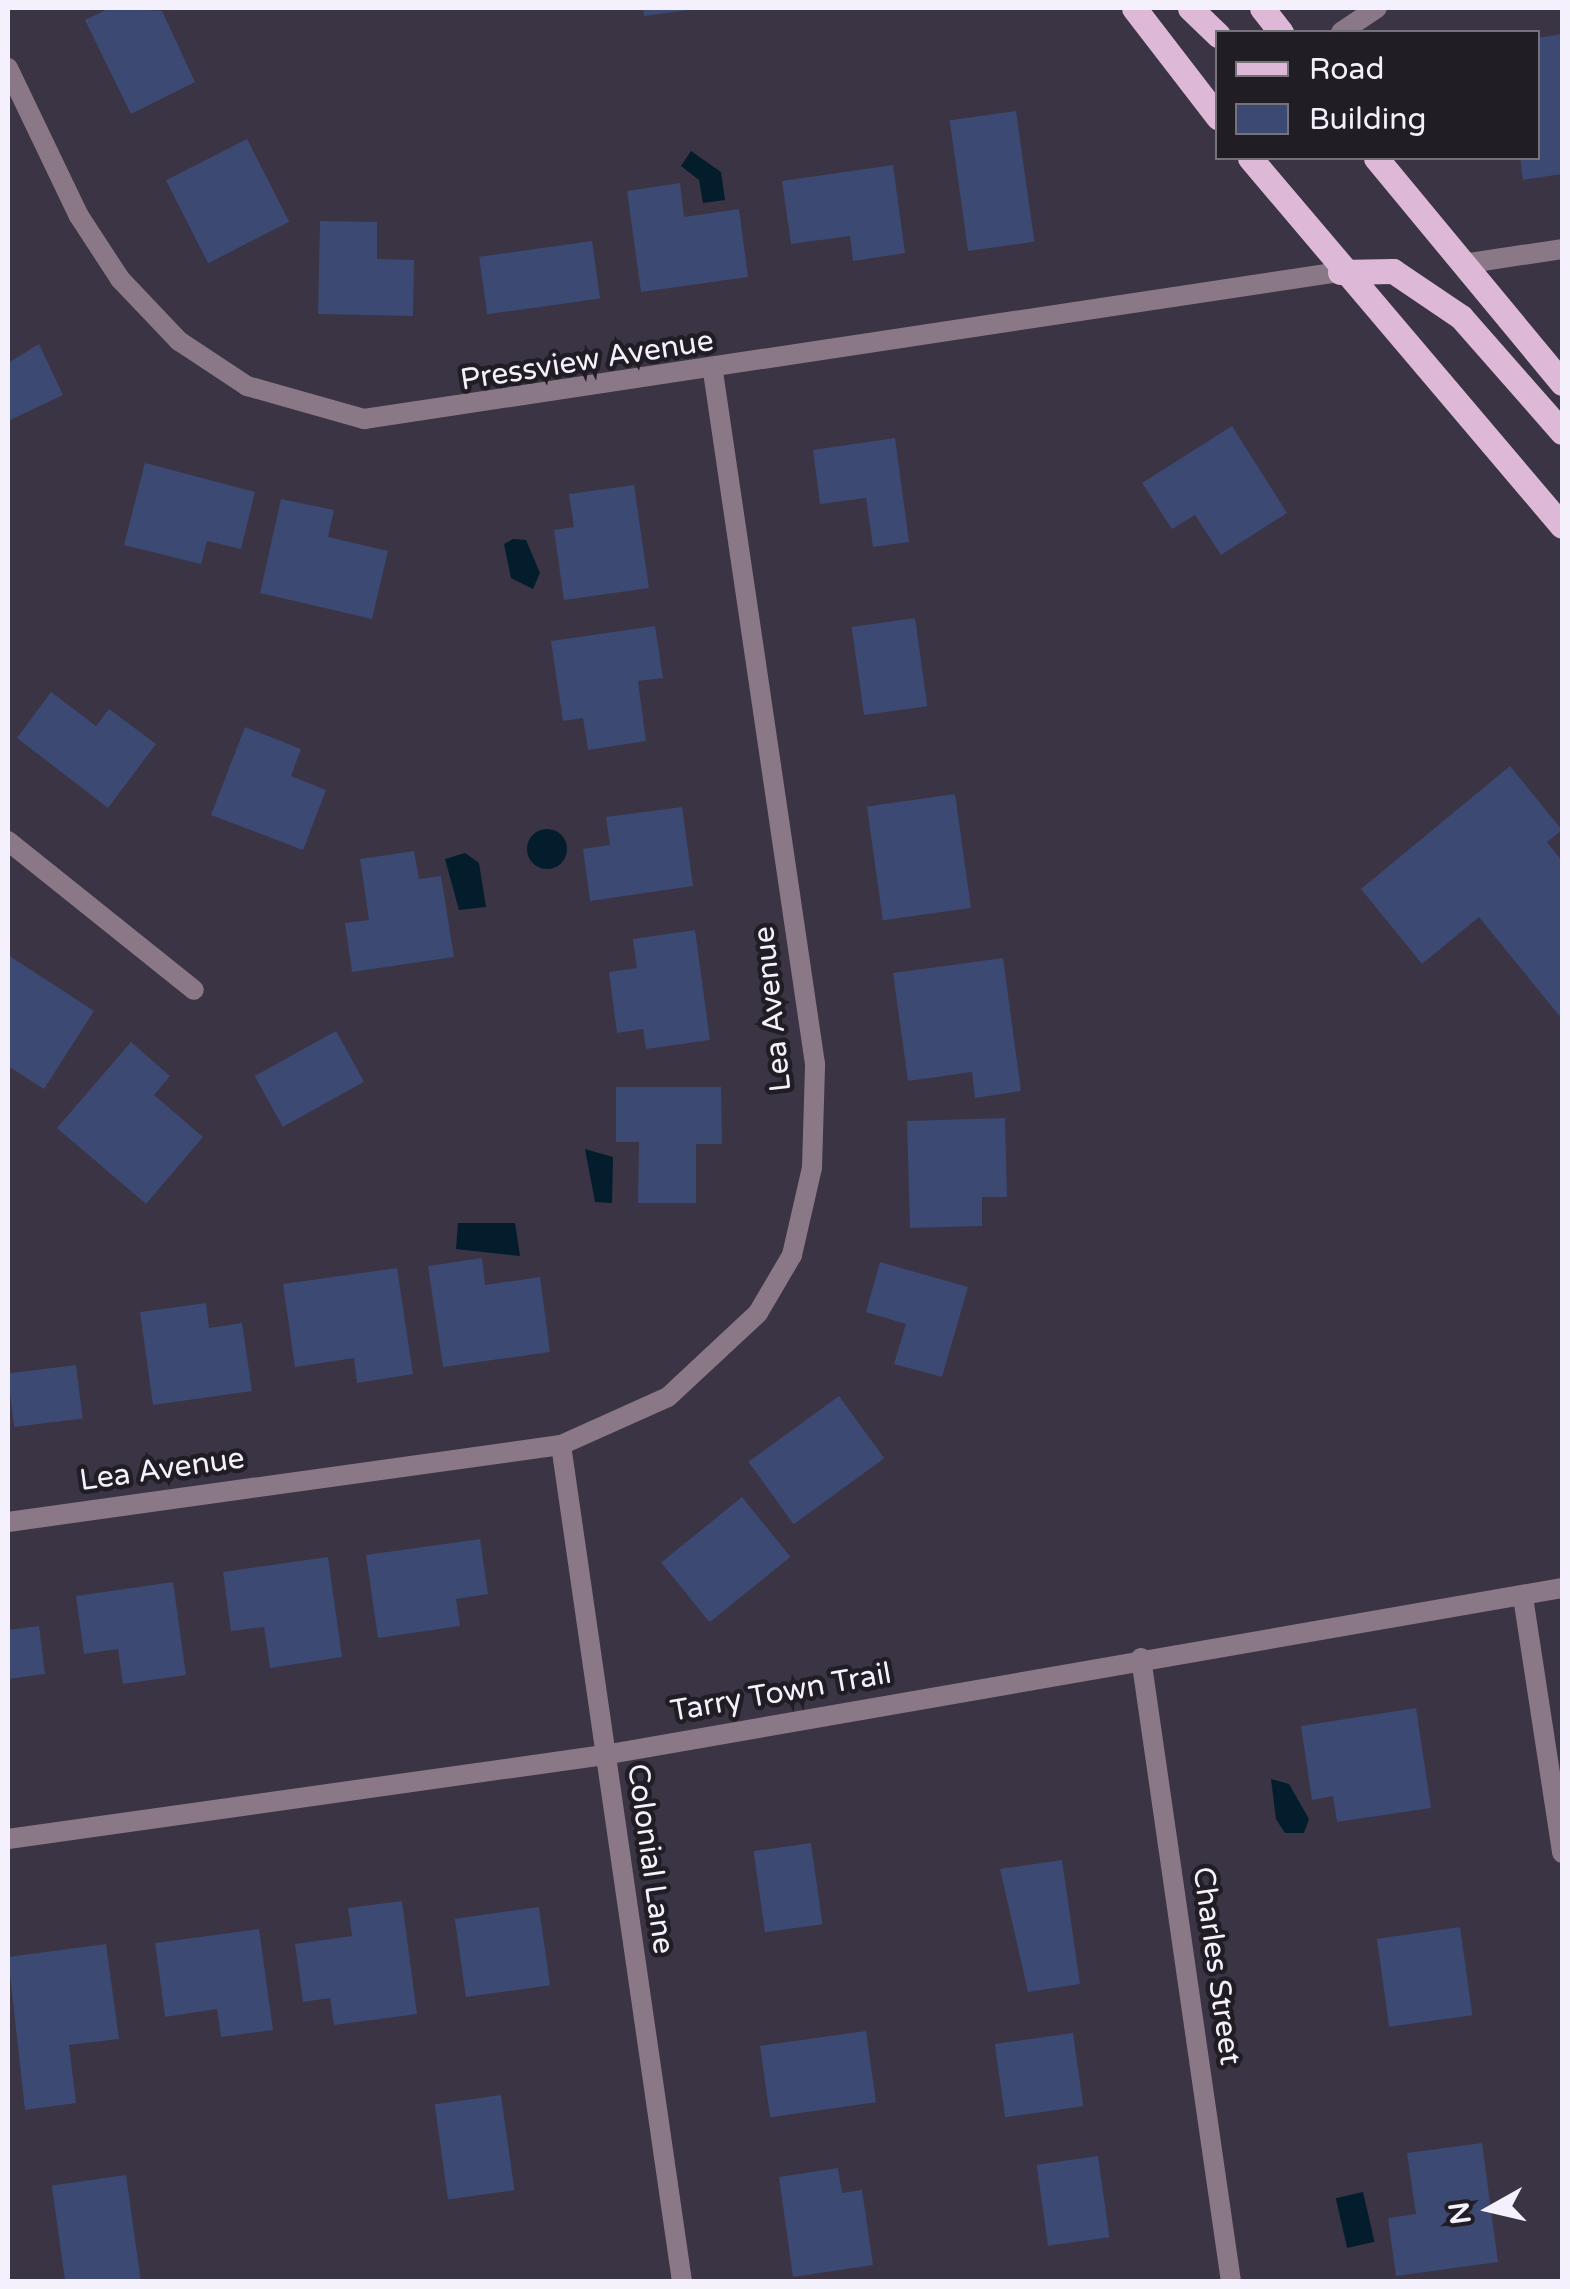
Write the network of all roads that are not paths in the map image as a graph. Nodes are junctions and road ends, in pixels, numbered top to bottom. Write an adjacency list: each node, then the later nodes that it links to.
1 (1134, 8): 9 (main road)
2 (1190, 8): 7 (main road)
3 (1262, 8): 5 (main road)
4 (1377, 8): 6 (street)
5 (1279, 30)
6 (1344, 30)
7 (1215, 32)
8 (8, 68): 15 (street, Pressview Avenue)
9 (1215, 113)
10 (1252, 160): 14 (main road)
11 (1378, 160): 13 (main road)
12 (1562, 249): 13 (street)
13 (1463, 264): 16 (main road)
14 (1340, 272): 15 (street, Pressview Avenue); 17 (main road); 18 (main road)
15 (713, 372): 21 (street, Lea Avenue)
16 (1562, 383)
17 (1562, 432)
18 (1562, 526)
19 (8, 841): 20 (street)
20 (194, 990)
21 (562, 1444): 22 (street, Lea Avenue); 26 (street, Colonial Lane)
22 (8, 1522)
23 (1562, 1588): 24 (street, Tarry Town Trail)
24 (1523, 1596): 25 (street, Tarry Town Trail); 28 (street)
25 (1141, 1658): 26 (street, Tarry Town Trail); 30 (street, Charles Street)
26 (604, 1755): 27 (street, Tarry Town Trail); 29 (street, Colonial Lane)
27 (8, 1839)
28 (1562, 1853)
29 (682, 2282)
30 (1231, 2282)

